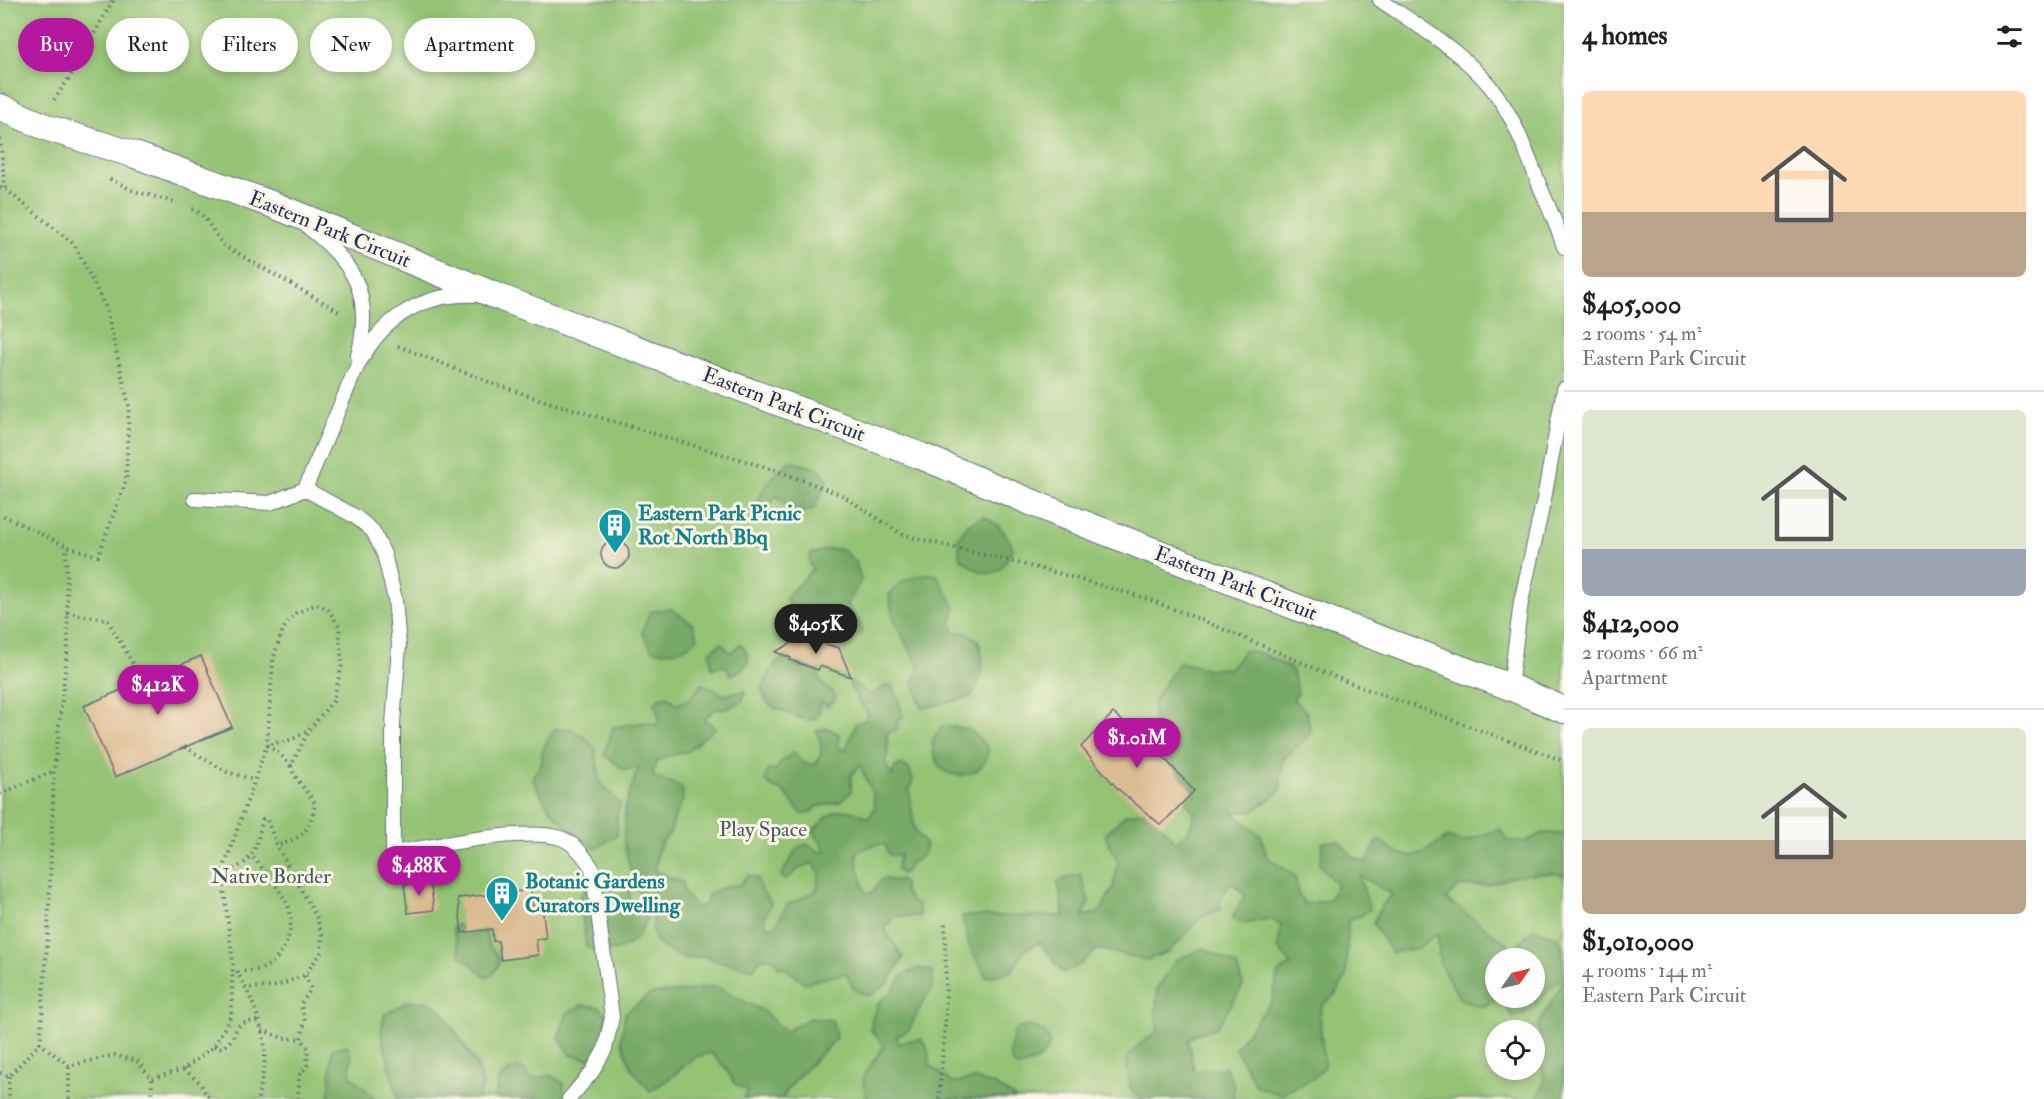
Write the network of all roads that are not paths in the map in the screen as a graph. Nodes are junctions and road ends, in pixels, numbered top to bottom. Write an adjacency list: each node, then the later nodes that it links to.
1 (1380, 0): 4 (lane)
2 (0, 107): 3 (street, Eastern Park Circuit)
3 (271, 204): 5 (street, Eastern Park Circuit); 6 (lane)
4 (1564, 247)
5 (504, 299): 6 (lane); 10 (street, Eastern Park Circuit)
6 (354, 373): 8 (lane)
7 (1564, 388): 10 (lane)
8 (305, 489): 9 (lane); 12 (lane)
9 (195, 499)
10 (1510, 687): 11 (street, Eastern Park Circuit)
11 (1564, 710)
12 (569, 1099)

